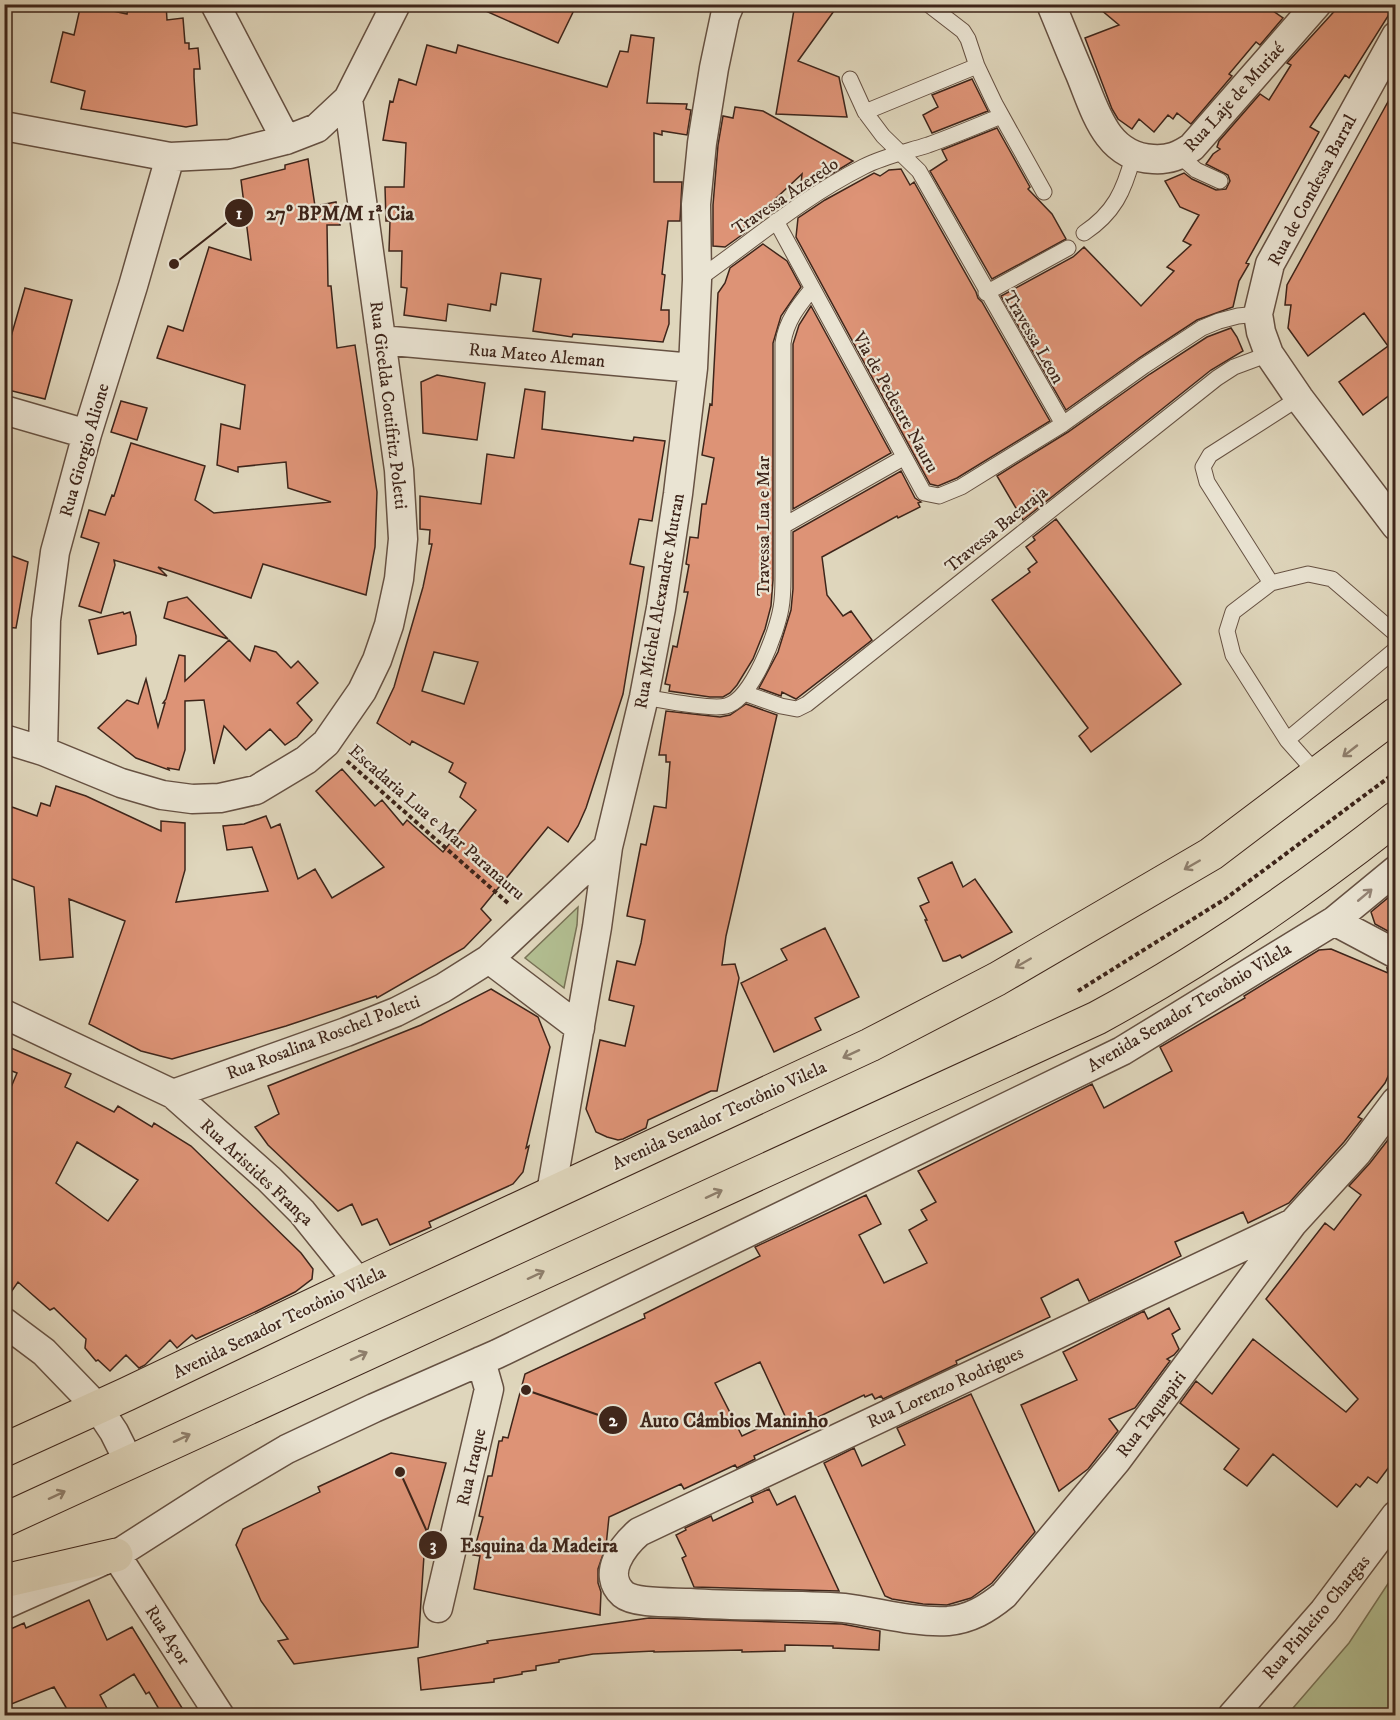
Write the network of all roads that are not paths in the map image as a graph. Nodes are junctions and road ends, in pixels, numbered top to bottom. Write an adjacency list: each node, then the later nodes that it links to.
1 (215, 4): 14 (street)
2 (396, 4): 10 (street)
3 (730, 4): 24 (street, Rua Michel Alexandre Mutran)
4 (928, 4): 8 (lane)
5 (1051, 4): 18 (street)
6 (1317, 4): 16 (street, Rua Laje de Muriaé)
7 (1395, 36): 27 (street, Rua de Condessa Barral)
8 (976, 66): 11 (lane); 12 (lane)
9 (850, 79): 11 (lane, Travessa Leon)
10 (348, 99): 14 (street); 28 (street, Rua Gicelda Cottifritz Poletti)
11 (865, 112): 15 (lane, Travessa Leon)
12 (1001, 116): 15 (lane, Travessa Azeredo); 20 (lane)
13 (6, 125): 17 (street)
14 (286, 140): 17 (street)
15 (898, 152): 21 (lane, Travessa Azeredo); 26 (lane, Travessa Leon)
16 (1179, 156): 18 (street, Rua Laje de Muriaé); 19 (lane)
17 (170, 157): 34 (street, Rua Giorgio Alione)
18 (1133, 157): 22 (lane)
19 (1220, 181)
20 (1044, 192)
21 (776, 221): 24 (lane, Travessa Azeredo); 25 (lane, Via de Pedestre Nauru)
22 (1084, 233)
23 (1068, 248): 26 (lane)
24 (697, 280): 30 (street, Rua Michel Alexandre Mutran)
25 (812, 289): 35 (lane, Via de Pedestre Nauru); 36 (lane, Travessa Lua e Mar)
26 (986, 293): 33 (lane, Travessa Leon)
27 (1258, 314): 29 (street, Rua de Condessa Barral); 33 (lane)
28 (381, 340): 30 (street, Rua Mateo Aleman); 46 (street, Rua Gicelda Cottifritz Poletti)
29 (1269, 354): 31 (street, Rua de Condessa Barral); 41 (lane, Travessa Bacaraja)
30 (693, 368): 42 (street, Rua Michel Alexandre Mutran)
31 (1299, 398): 37 (street, Rua de Condessa Barral); 38 (lane)
32 (4, 410): 34 (street)
33 (1063, 424): 35 (lane, Via de Pedestre Nauru)
34 (87, 434): 46 (street, Rua Giorgio Alione)
35 (903, 458): 36 (lane)
36 (783, 526): 41 (lane, Travessa Lua e Mar)
37 (1395, 526)
38 (1271, 583): 39 (lane); 45 (lane)
39 (1395, 634)
40 (1395, 650): 45 (lane)
41 (744, 693): 42 (lane)
42 (644, 697): 49 (street, Rua Michel Alexandre Mutran)
43 (1395, 714): 47 (main road, Avenida Senador Teotônio Vilela, one-way to 47)
44 (4, 739): 46 (street, Rua Gicelda Cottifritz Poletti)
45 (1287, 740): 47 (lane)
46 (43, 751)
47 (1318, 775): 58 (main road, Avenida Senador Teotônio Vilela, one-way to 58)
48 (1395, 818): 65 (main road, Avenida Senador Teotônio Vilela, one-way to 48)
49 (608, 847): 53 (street, Rua Rosalina Roschel Poletti); 55 (street, Rua Michel Alexandre Mutran)
50 (1395, 870): 51 (street, Avenida Senador Teotônio Vilela, one-way to 50)
51 (1334, 921): 52 (street); 62 (street, Avenida Senador Teotônio Vilela)
52 (1395, 954)
53 (489, 959): 55 (street); 56 (street, Rua Rosalina Roschel Poletti)
54 (4, 1014): 56 (street)
55 (580, 1028): 58 (street, Rua Michel Alexandre Mutran)
56 (173, 1094): 60 (street, Rua Aristides França)
57 (1395, 1101): 59 (street, Rua Taquapiri)
58 (551, 1193): 60 (main road, Avenida Senador Teotônio Vilela)
59 (1293, 1223): 72 (street, Rua Taquapiri); 72 (street, Rua Lorenzo Rodrigues)
60 (359, 1283): 63 (main road, Avenida Senador Teotônio Vilela)
61 (4, 1322): 63 (street)
62 (481, 1361): 68 (street, Avenida Senador Teotônio Vilela); 71 (street, Rua Iraque)
63 (98, 1408): 64 (main road, Avenida Senador Teotônio Vilela); 65 (street)
64 (4, 1450)
65 (129, 1462): 67 (main road, Avenida Senador Teotônio Vilela, one-way to 65)
66 (1395, 1515): 74 (street, Rua Pinheiro Chargas)
67 (4, 1520)
68 (116, 1555): 69 (main road); 70 (street, Avenida Senador Teotônio Vilela); 73 (street, Rua Açor)
69 (4, 1581)
70 (4, 1605)
71 (438, 1608)
72 (847, 1609)
73 (220, 1716)
74 (1232, 1716)

